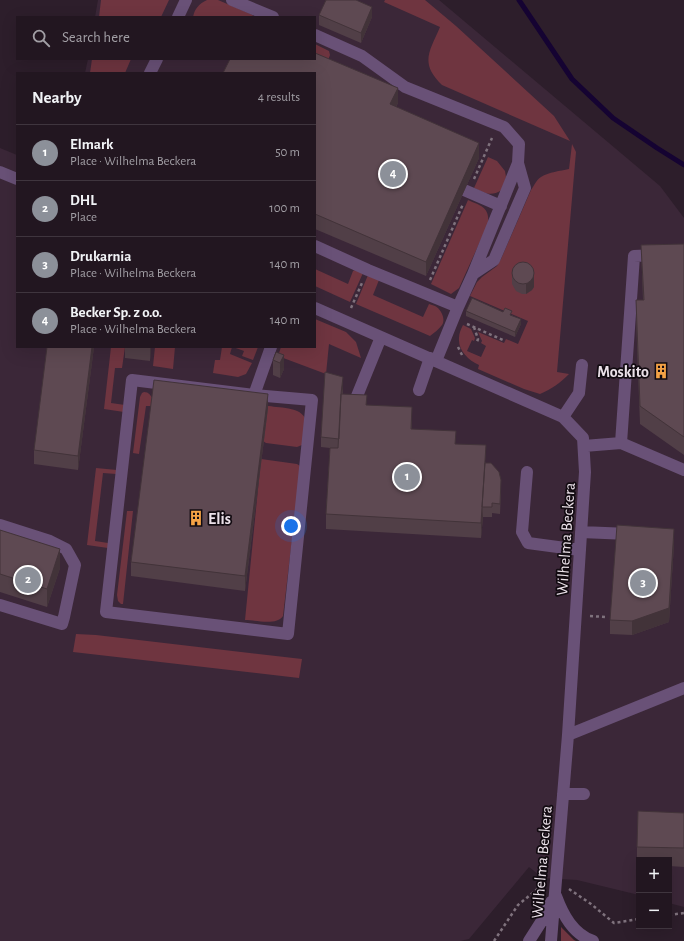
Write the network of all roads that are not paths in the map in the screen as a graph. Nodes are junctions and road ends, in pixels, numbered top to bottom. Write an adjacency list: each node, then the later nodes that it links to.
1 (186, 0): 3 (street)
2 (232, 0): 4 (street)
3 (178, 16)
4 (271, 16)
5 (316, 35): 8 (street)
6 (156, 60): 7 (street)
7 (150, 72)
8 (518, 163): 12 (street); 15 (street)
9 (0, 172): 10 (street)
10 (16, 179)
11 (466, 191): 12 (street)
12 (501, 206): 15 (street)
13 (316, 246): 17 (street)
14 (672, 254): 26 (street)
15 (473, 274): 17 (street)
16 (316, 308): 18 (street, Wilhelma Beckera)
17 (456, 312): 20 (street)
18 (382, 337): 20 (street, Wilhelma Beckera); 24 (street)
19 (271, 348): 23 (street)
20 (433, 360): 22 (street); 25 (street, Wilhelma Beckera)
21 (582, 365): 25 (street)
22 (419, 390)
23 (254, 395): 23 (street)
24 (357, 396)
25 (563, 417): 27 (street, Wilhelma Beckera)
26 (621, 443): 27 (street); 28 (street)
27 (584, 446): 31 (street, Wilhelma Beckera)
28 (684, 470)
29 (527, 472): 33 (street)
30 (0, 525): 34 (street)
31 (581, 532): 32 (street); 33 (street, Wilhelma Beckera)
32 (629, 534)
33 (580, 550): 36 (street, Wilhelma Beckera)
34 (0, 605)
35 (684, 688): 36 (street)
36 (568, 735): 37 (street, Wilhelma Beckera)
37 (563, 794): 38 (street); 39 (street, Wilhelma Beckera)
38 (584, 794)
39 (555, 894): 40 (street); 41 (street, Wilhelma Beckera); 42 (street)
40 (529, 941)
41 (551, 941)
42 (593, 941)

